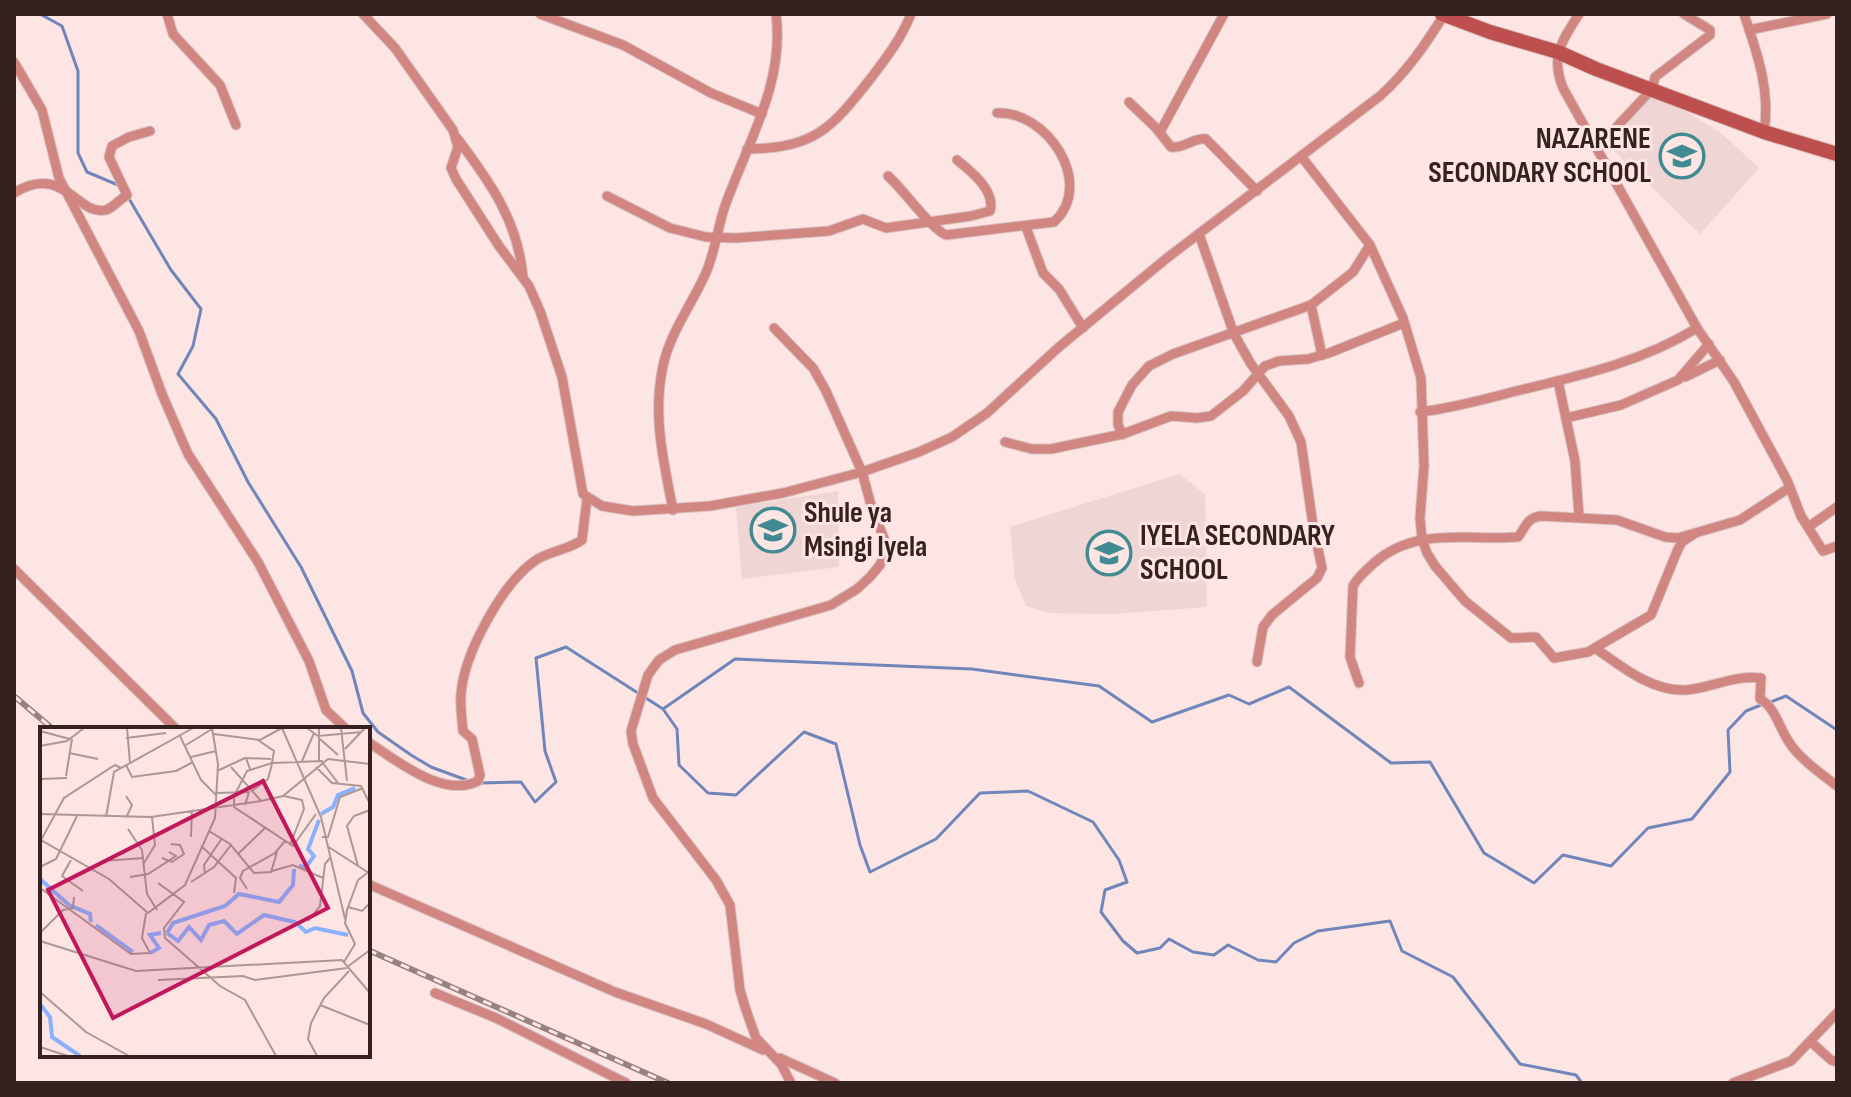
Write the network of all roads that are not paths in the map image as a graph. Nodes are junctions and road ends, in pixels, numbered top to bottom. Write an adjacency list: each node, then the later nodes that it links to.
1 (167, 14): 19 (street)
2 (363, 14): 23 (street)
3 (540, 14): 18 (street)
4 (776, 14): 18 (street)
5 (911, 14): 25 (street)
6 (1224, 14): 21 (street)
7 (1443, 14): 13 (street); 27 (street)
8 (1579, 14): 13 (street)
9 (1684, 14): 15 (street)
10 (1744, 14): 12 (street)
11 (1827, 14): 12 (street)
12 (1749, 30): 22 (street)
13 (1558, 52): 15 (street); 24 (street)
14 (14, 62): 30 (street)
15 (1652, 89): 22 (street); 24 (street)
16 (1129, 102): 21 (street)
17 (997, 113): 35 (street)
18 (762, 114): 25 (street)
19 (236, 125)
20 (150, 131): 30 (street)
21 (1160, 132): 31 (street)
22 (1764, 132): 26 (street)
23 (455, 135): 39 (street); 39 (street)
24 (1597, 148): 44 (street)
25 (747, 149): 37 (street)
26 (1837, 154)
27 (1301, 156): 31 (street); 38 (street)
28 (957, 160): 34 (street)
29 (888, 176): 34 (street)
30 (66, 191): 32 (street); 71 (street)
31 (1257, 191): 36 (street)
32 (14, 193)
33 (607, 196): 37 (street)
34 (930, 220): 35 (street); 37 (street)
35 (1026, 227): 43 (street)
36 (1199, 234): 43 (street); 45 (street)
37 (715, 237): 60 (street)
38 (1370, 245): 40 (street); 41 (street)
39 (523, 279): 58 (street)
40 (1311, 305): 45 (street); 47 (street)
41 (1404, 323): 47 (street); 52 (street)
42 (774, 328): 56 (street)
43 (1083, 328): 56 (street)
44 (1697, 328): 46 (street); 51 (street)
45 (1234, 334): 49 (street); 54 (street)
46 (1709, 344): 48 (street); 50 (street)
47 (1322, 355): 49 (street)
48 (1720, 360): 50 (street); 57 (street)
49 (1257, 373): 54 (street); 68 (street)
50 (1678, 380): 53 (street)
51 (1558, 381): 52 (street); 53 (street)
52 (1420, 412): 64 (street)
53 (1566, 418): 61 (street)
54 (1123, 434): 55 (street)
55 (1005, 442)
56 (862, 472): 60 (street); 78 (street)
57 (1789, 488): 62 (street); 63 (street)
58 (587, 499): 60 (street); 72 (street)
59 (1837, 507): 62 (street)
60 (673, 510)
61 (1579, 516): 63 (street); 64 (street)
62 (1808, 527): 65 (street)
63 (1694, 534): 67 (street)
64 (1422, 539): 67 (street); 69 (street)
65 (1837, 546)
66 (14, 569): 70 (street)
67 (1595, 648): 73 (street)
68 (1257, 662)
69 (1359, 683)
70 (174, 727)
71 (344, 727)
72 (370, 743)
73 (1837, 786)
74 (370, 885): 78 (street)
75 (435, 993): 80 (street)
76 (1837, 1013): 77 (street)
77 (1811, 1042): 79 (street); 83 (street)
78 (770, 1053): 81 (street); 82 (street)
79 (1837, 1062)
80 (626, 1083)
81 (791, 1083)
82 (835, 1083)
83 (1733, 1083)

